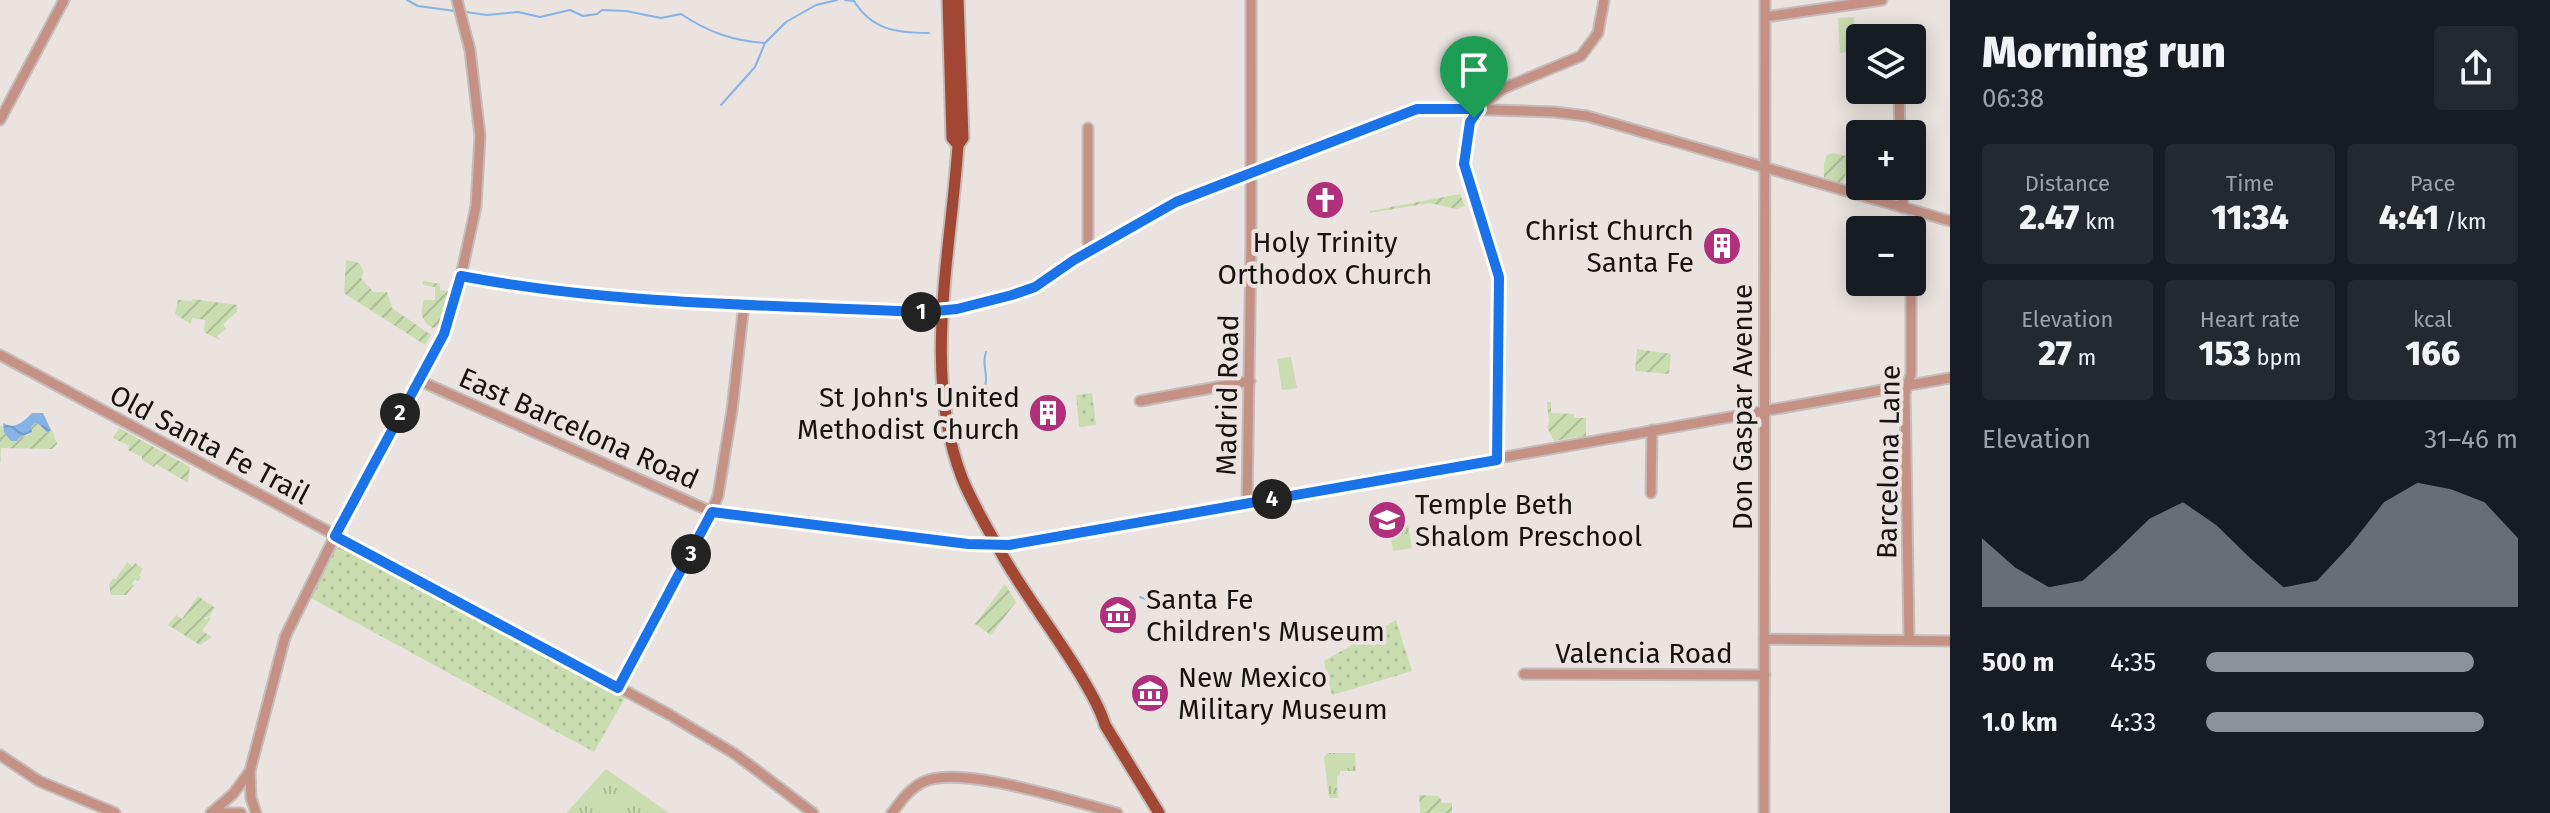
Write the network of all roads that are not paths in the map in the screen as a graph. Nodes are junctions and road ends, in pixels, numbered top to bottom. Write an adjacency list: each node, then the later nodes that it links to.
1 (64, 0): 11 (street)
2 (457, 0): 20 (street)
3 (948, 0): 13 (main road)
4 (958, 0): 13 (main road)
5 (1251, 0): 15 (street, Madrid Road)
6 (1604, 0): 10 (street)
7 (1765, 0): 9 (street, Don Gaspar Avenue)
8 (1882, 0): 9 (street)
9 (1765, 17): 14 (street, Don Gaspar Avenue)
10 (1479, 109): 14 (street); 15 (street); 32 (street)
11 (0, 120)
12 (1088, 128): 19 (street)
13 (958, 145): 23 (main road)
14 (1763, 169): 17 (street); 30 (street, Don Gaspar Avenue)
15 (1250, 173): 19 (street); 27 (street, Madrid Road)
16 (1903, 200): 17 (street)
17 (1903, 208): 18 (street)
18 (1950, 221)
19 (1090, 251): 23 (street)
20 (461, 276): 22 (street); 26 (street)
21 (1911, 296): 28 (street, Barcelona Lane)
22 (744, 304): 23 (street); 35 (street)
23 (943, 311): 37 (main road)
24 (0, 355): 36 (street, Old Santa Fe Trail)
25 (1950, 378): 28 (street, East Barcelona Road)
26 (418, 380): 35 (street, East Barcelona Road); 36 (street)
27 (1250, 381): 29 (street); 34 (street, Madrid Road)
28 (1908, 385): 30 (street, East Barcelona Road); 39 (street, Barcelona Lane)
29 (1140, 401)
30 (1765, 411): 31 (street, East Barcelona Road); 38 (street, Don Gaspar Avenue)
31 (1652, 430): 32 (street, East Barcelona Road); 33 (street)
32 (1497, 460): 34 (street, East Barcelona Road)
33 (1651, 493)
34 (1247, 503): 37 (street, East Barcelona Road)
35 (712, 512): 37 (street, East Barcelona Road); 43 (street)
36 (335, 536): 43 (street, Old Santa Fe Trail); 45 (street)
37 (998, 545): 54 (main road)
38 (1764, 639): 39 (street); 42 (street, Don Gaspar Avenue)
39 (1909, 640): 40 (street)
40 (1950, 641)
41 (1524, 674): 42 (street, Valencia Road)
42 (1765, 675): 55 (street, Don Gaspar Avenue)
43 (618, 688): 51 (street, Old Santa Fe Trail)
44 (0, 755): 46 (street)
45 (250, 771): 47 (street); 50 (street)
46 (115, 813)
47 (211, 813)
48 (220, 813): 49 (street)
49 (241, 813)
50 (256, 813)
51 (813, 813)
52 (892, 813): 53 (street)
53 (1117, 813)
54 (1159, 813)
55 (1764, 813)

